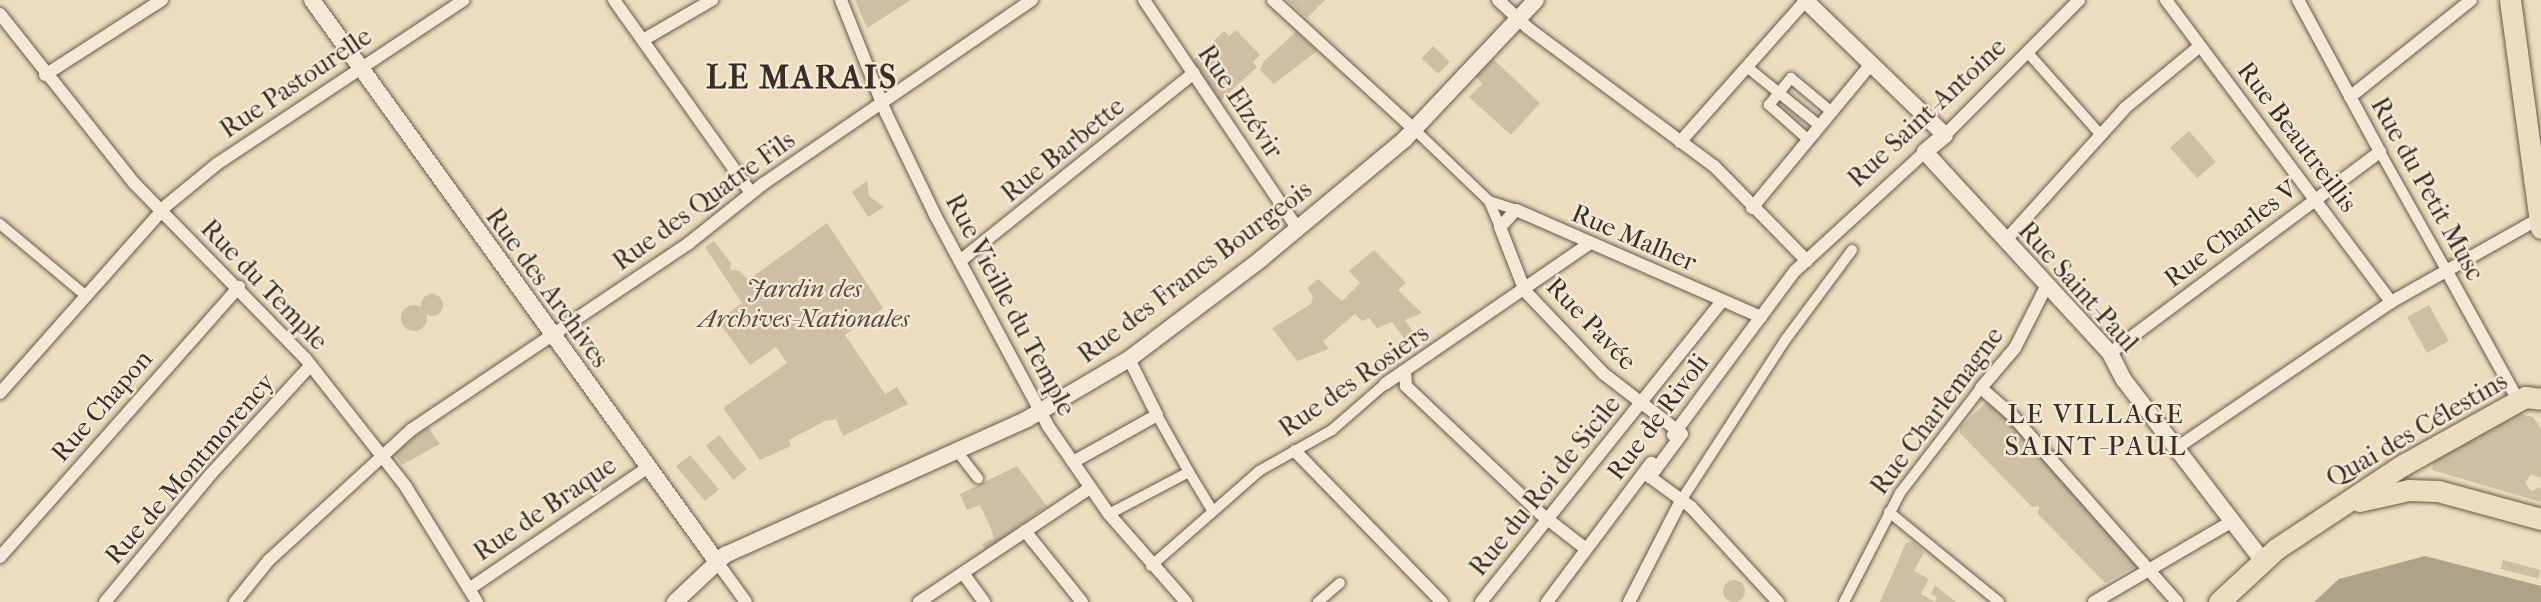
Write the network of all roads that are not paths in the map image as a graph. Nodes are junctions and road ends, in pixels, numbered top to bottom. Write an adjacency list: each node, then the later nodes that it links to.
1 (162, 0): 28 (street)
2 (313, 0): 25 (street, Rue des Archives)
3 (464, 0): 18 (street, Rue Pastourelle)
4 (614, 0): 21 (street)
5 (712, 0): 21 (street)
6 (841, 0): 31 (street, Rue Vieille du Temple)
7 (1032, 0): 31 (street, Rue des Quatre Fils)
8 (1144, 0): 27 (street, Rue Elzévir)
9 (1273, 0): 34 (street)
10 (1498, 0): 20 (street)
11 (1536, 0): 20 (street, Rue des Francs Bourgeois)
12 (1806, 0): 24 (street); 26 (street)
13 (2079, 0): 23 (street, Rue Saint-Antoine)
14 (2166, 0): 22 (street, Rue Beautreillis)
15 (2298, 0): 30 (street, Rue du Petit Musc)
16 (2471, 0): 30 (street)
17 (2510, 0): 47 (main road)
18 (445, 5): 25 (street, Rue Pastourelle)
19 (0, 14): 28 (street, Rue du Temple)
20 (1519, 20): 34 (street, Rue des Francs Bourgeois); 38 (street)
21 (643, 40): 41 (street)
22 (2200, 46): 36 (street); 42 (street, Rue Beautreillis)
23 (2029, 54): 35 (street, Rue Saint-Antoine); 36 (street)
24 (1872, 63): 35 (street); 44 (street)
25 (360, 67): 46 (street, Rue Pastourelle); 64 (street, Rue des Archives)
26 (1747, 67): 29 (street); 38 (street)
27 (1194, 73): 50 (street, Rue Elzévir); 54 (street, Rue Barbette)
28 (45, 75): 46 (street, Rue du Temple)
29 (1776, 90): 32 (street); 33 (street); 37 (street)
30 (2350, 97): 40 (street, Rue du Petit Musc)
31 (883, 103): 41 (street, Rue des Quatre Fils); 54 (street, Rue Vieille du Temple)
32 (1827, 108)
33 (1815, 122)
34 (1415, 130): 43 (street, Rue Pavée); 50 (street, Rue des Francs Bourgeois)
35 (1945, 135): 39 (street, Rue Saint-Antoine)
36 (2101, 135): 51 (street)
37 (1804, 136)
38 (1680, 142): 44 (street)
39 (1926, 152): 51 (street, Rue Saint-Paul); 55 (street, Rue Saint-Antoine)
40 (2381, 152): 42 (street, Rue Charles V); 56 (street, Rue du Petit Musc)
41 (751, 193): 64 (street, Rue des Quatre Fils)
42 (2317, 198): 62 (street, Rue Beautreillis); 65 (street, Rue Charles V)
43 (1489, 201): 45 (street, Rue Malher); 49 (street, Rue Pavée)
44 (1752, 208): 55 (street)
45 (1516, 210): 49 (street); 52 (street, Rue Malher)
46 (160, 212): 58 (street, Rue du Temple); 60 (street, Rue Pastourelle)
47 (2540, 223): 56 (street)
48 (0, 224): 60 (street)
49 (1500, 228): 59 (street, Rue Pavée)
50 (1298, 229): 66 (street, Rue des Francs Bourgeois)
51 (2005, 241): 57 (street, Rue Saint-Paul)
52 (1590, 243): 59 (street, Rue des Rosiers); 61 (street, Rue Malher)
53 (1852, 250): 89 (street)
54 (960, 261): 75 (street, Rue Vieille du Temple)
55 (1807, 261): 63 (street, Rue de Rivoli)
56 (2445, 268): 62 (street); 73 (street, Rue du Petit Musc)
57 (2047, 285): 65 (street, Rue Saint-Paul); 70 (street, Rue Charlemagne)
58 (239, 287): 67 (street, Rue du Temple); 99 (street, Rue Chapon)
59 (1525, 291): 68 (street, Rue des Rosiers); 74 (street, Rue Pavée)
60 (85, 295): 71 (street, Rue Pastourelle)
61 (1722, 301): 63 (street, Rue Malher); 74 (street, Rue du Roi de Sicile)
62 (2391, 302): 78 (street)
63 (1761, 317): 77 (street, Rue de Rivoli)
64 (552, 337): 81 (street, Rue des Quatre Fils); 84 (street, Rue des Archives)
65 (2110, 353): 78 (street, Rue Saint-Paul)
66 (1129, 359): 75 (street, Rue des Francs Bourgeois); 76 (street)
67 (310, 366): 81 (street, Rue du Temple); 107 (street, Rue de Montmorency)
68 (1405, 372): 69 (street, Rue des Rosiers); 94 (street)
69 (1385, 384): 80 (street, Rue des Rosiers)
70 (1981, 388): 91 (street, Rue Charlemagne); 103 (street)
71 (0, 393)
72 (2541, 399): 73 (main road, Quai des Célestins)
73 (2518, 400): 82 (main road, Quai des Célestins)
74 (1641, 403): 77 (street, Rue Pavée); 94 (street, Rue du Roi de Sicile)
75 (1040, 413): 79 (street, Rue des Francs Bourgeois); 83 (street, Rue Vieille du Temple)
76 (1157, 415): 83 (street); 85 (street)
77 (1679, 432): 89 (street, Rue de Rivoli); 98 (street, Rue de Rivoli)
78 (2178, 447): 96 (street, Rue Saint-Paul)
79 (956, 450): 86 (street); 101 (street, Rue des Francs Bourgeois)
80 (1295, 451): 90 (street, Rue des Rosiers); 117 (street)
81 (382, 456): 106 (street, Rue du Temple); 108 (street, Rue des Quatre Fils)
82 (2417, 457): 88 (main road); 93 (main road, Quai des Célestins)
83 (1073, 462): 87 (street, Rue Vieille du Temple)
84 (647, 468): 101 (street, Rue des Archives); 106 (street, Rue de Braque)
85 (1189, 472): 90 (street); 92 (street)
86 (978, 478)
87 (1090, 488): 92 (street, Rue Vieille du Temple); 97 (street)
88 (2427, 491): 93 (main road, Quai des Célestins); 95 (main road, Quai des Célestins)
89 (1682, 499): 120 (street); 121 (street)
90 (1213, 510): 102 (street, Rue des Rosiers)
91 (1889, 512): 122 (street, Rue Charlemagne); 123 (street)
92 (1109, 514): 102 (street, Rue Vieille du Temple)
93 (2322, 517): 100 (main road, Quai des Célestins)
94 (1547, 519): 98 (street); 118 (street, Rue du Roi de Sicile)
95 (2541, 519)
96 (2231, 522): 100 (street, Rue Saint-Paul); 103 (street)
97 (1026, 531): 104 (street); 114 (street)
98 (1586, 549): 119 (street, Rue de Rivoli)
99 (0, 557)
100 (2262, 560): 126 (main road, Quai des Célestins)
101 (717, 562): 110 (street, Rue des Francs Bourgeois); 111 (street, Rue des Archives)
102 (1151, 565): 115 (street, Rue Vieille du Temple)
103 (2147, 571): 124 (street); 125 (street)
104 (963, 573): 112 (street); 113 (street)
105 (1340, 583): 116 (street)
106 (469, 589): 109 (street, Rue du Temple)
107 (105, 602)
108 (235, 602)
109 (477, 602)
110 (675, 602)
111 (746, 602)
112 (919, 602)
113 (984, 602)
114 (1082, 602)
115 (1186, 602)
116 (1318, 602)
117 (1442, 602)
118 (1481, 602)
119 (1547, 602)
120 (1629, 602)
121 (1778, 602)
122 (1844, 602)
123 (1999, 602)
124 (2094, 602)
125 (2177, 602)
126 (2219, 602)

